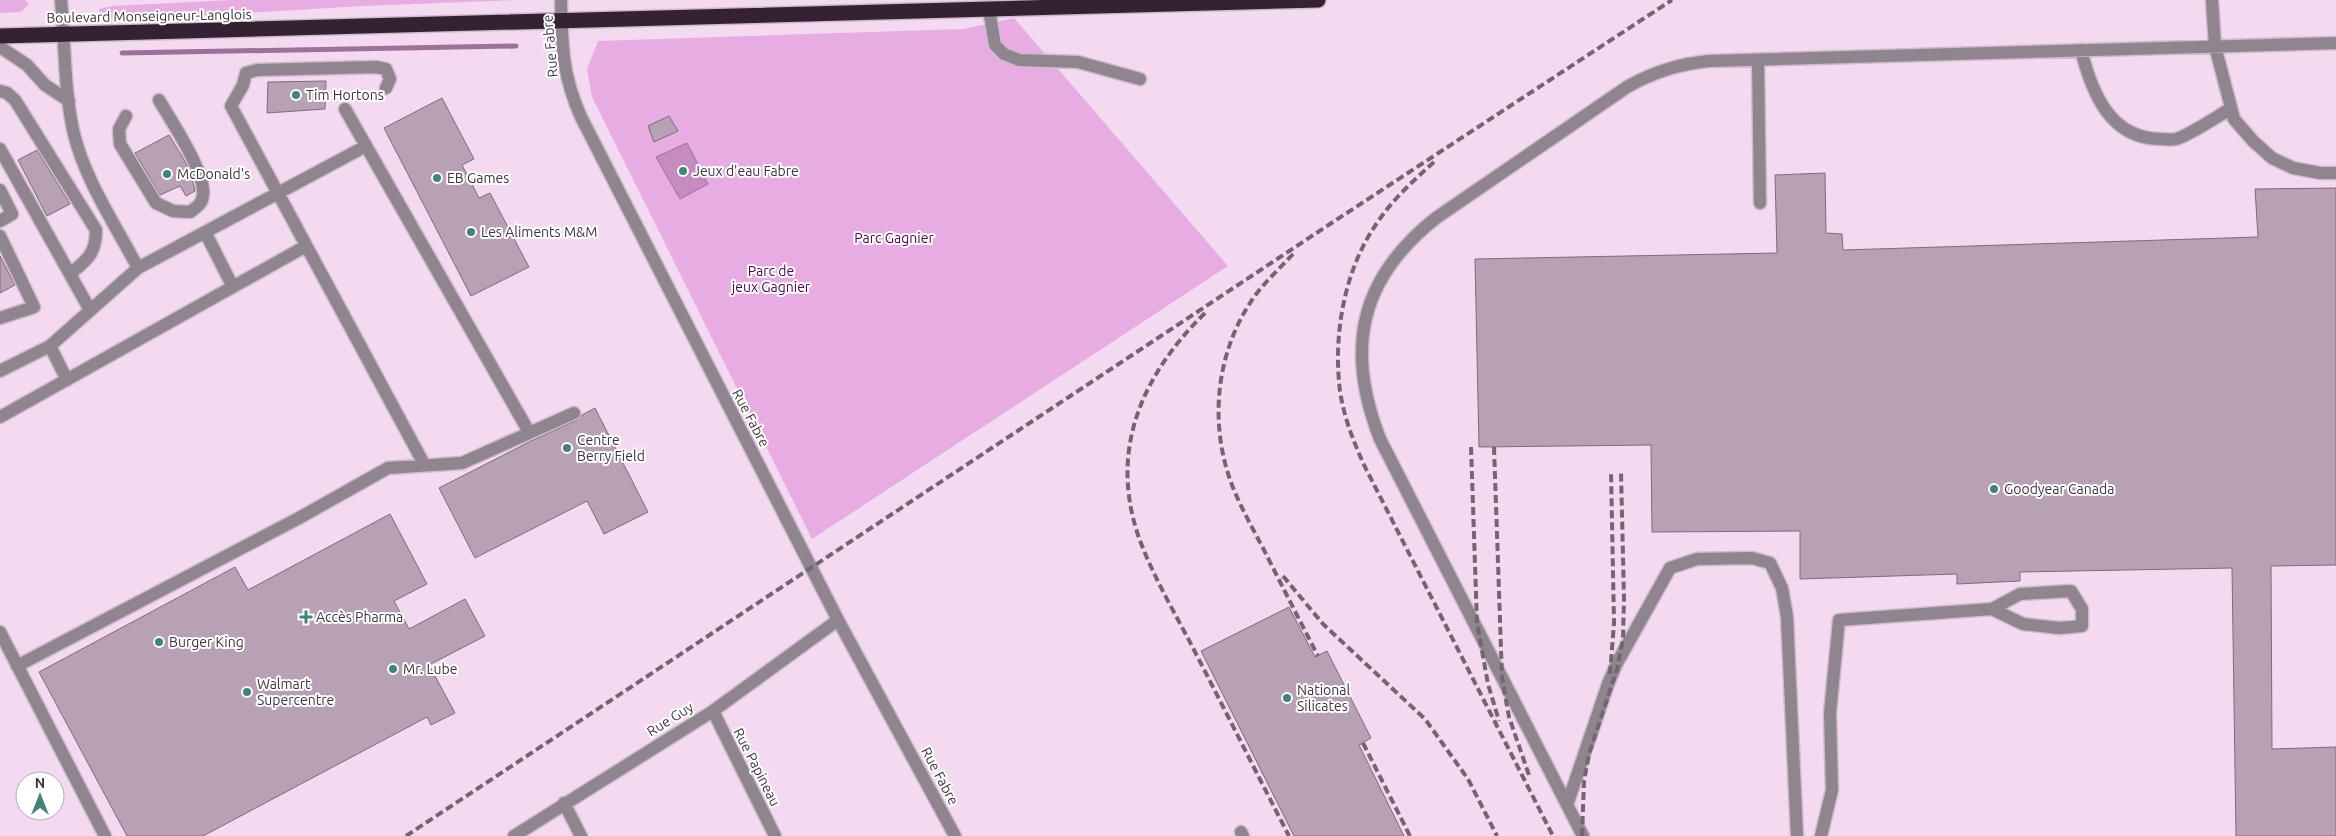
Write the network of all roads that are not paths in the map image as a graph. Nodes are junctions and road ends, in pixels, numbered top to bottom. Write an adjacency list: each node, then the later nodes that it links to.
1 (61, 0): 7 (street)
2 (561, 0): 6 (street, Rue Fabre)
3 (1318, 0): 5 (highway, Boulevard Monseigneur-Langlois)
4 (2212, 0): 10 (street)
5 (989, 9): 6 (highway, Boulevard Monseigneur-Langlois); 14 (street)
6 (562, 21): 7 (highway, Boulevard Monseigneur-Langlois); 45 (street, Rue Fabre)
7 (64, 34): 8 (highway, Boulevard Monseigneur-Langlois); 18 (street)
8 (0, 36)
9 (2336, 43): 10 (street)
10 (2216, 46): 12 (street); 20 (street)
11 (0, 47): 18 (street)
12 (2081, 50): 13 (street); 20 (street)
13 (1758, 60): 27 (street); 50 (street)
14 (1140, 79)
15 (386, 88): 26 (street)
16 (0, 91): 33 (street)
17 (159, 100): 21 (street)
18 (69, 101): 32 (street)
19 (344, 109): 22 (street)
20 (2230, 109): 24 (street)
21 (126, 116)
22 (366, 146): 26 (street); 42 (street)
23 (0, 149): 33 (street)
24 (2336, 173)
25 (0, 190): 28 (street)
26 (278, 193): 29 (street); 31 (street)
27 (1760, 203)
28 (0, 221)
29 (205, 232): 32 (street); 34 (street)
30 (0, 236): 36 (street)
31 (306, 246): 34 (street); 43 (street)
32 (138, 268): 35 (street)
33 (70, 274): 35 (street)
34 (233, 287): 39 (street)
35 (90, 310): 37 (street)
36 (0, 318)
37 (50, 346): 38 (street); 39 (street)
38 (0, 371)
39 (67, 380): 41 (street)
40 (574, 413): 42 (street)
41 (0, 417)
42 (528, 432): 43 (street)
43 (424, 464): 47 (street)
44 (1992, 609): 44 (street); 58 (street)
45 (838, 620): 48 (street, Rue Guy); 55 (street, Rue Fabre)
46 (0, 632): 47 (street)
47 (17, 666): 51 (street)
48 (713, 710): 49 (street, Rue Guy); 54 (street, Rue Papineau)
49 (564, 802): 52 (street, Rue Guy); 53 (street)
50 (1567, 805): 56 (street); 57 (street)
51 (105, 836)
52 (514, 836)
53 (581, 836)
54 (775, 836)
55 (955, 836)
56 (1583, 836)
57 (1797, 836)
58 (1821, 836)

